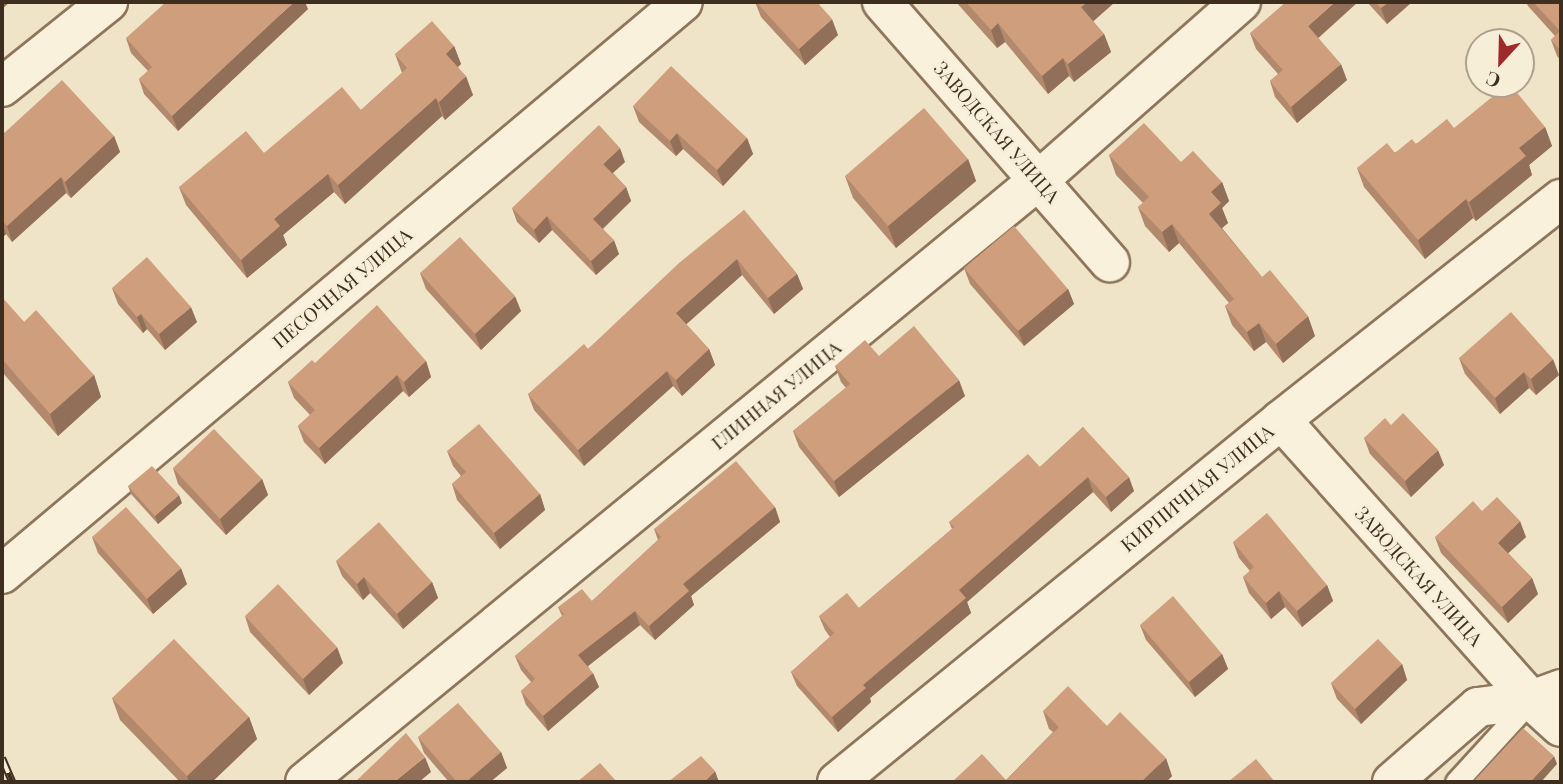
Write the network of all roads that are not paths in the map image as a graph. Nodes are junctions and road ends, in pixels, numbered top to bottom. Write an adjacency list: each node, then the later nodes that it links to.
1 (108, 2): 5 (street)
2 (682, 2): 10 (street, ПЕСОЧНАЯ УЛИЦА)
3 (882, 2): 6 (street, ЗАВОДСКАЯ УЛИЦА)
4 (1241, 2): 6 (street, ГЛИННАЯ УЛИЦА)
5 (2, 87)
6 (1040, 179): 8 (street, ЗАВОДСКАЯ УЛИЦА); 13 (street, ГЛИННАЯ УЛИЦА)
7 (1561, 199): 9 (street, КИРПИЧНАЯ УЛИЦА)
8 (1111, 262)
9 (1281, 420): 11 (street, ЗАВОДСКАЯ УЛИЦА); 14 (street, КИРПИЧНАЯ УЛИЦА)
10 (2, 574)
11 (1546, 695): 12 (street, ЗАВОДСКАЯ УЛИЦА); 15 (street); 16 (lane)
12 (1561, 727)
13 (305, 782)
14 (837, 782)
15 (1392, 782)
16 (1457, 782)

